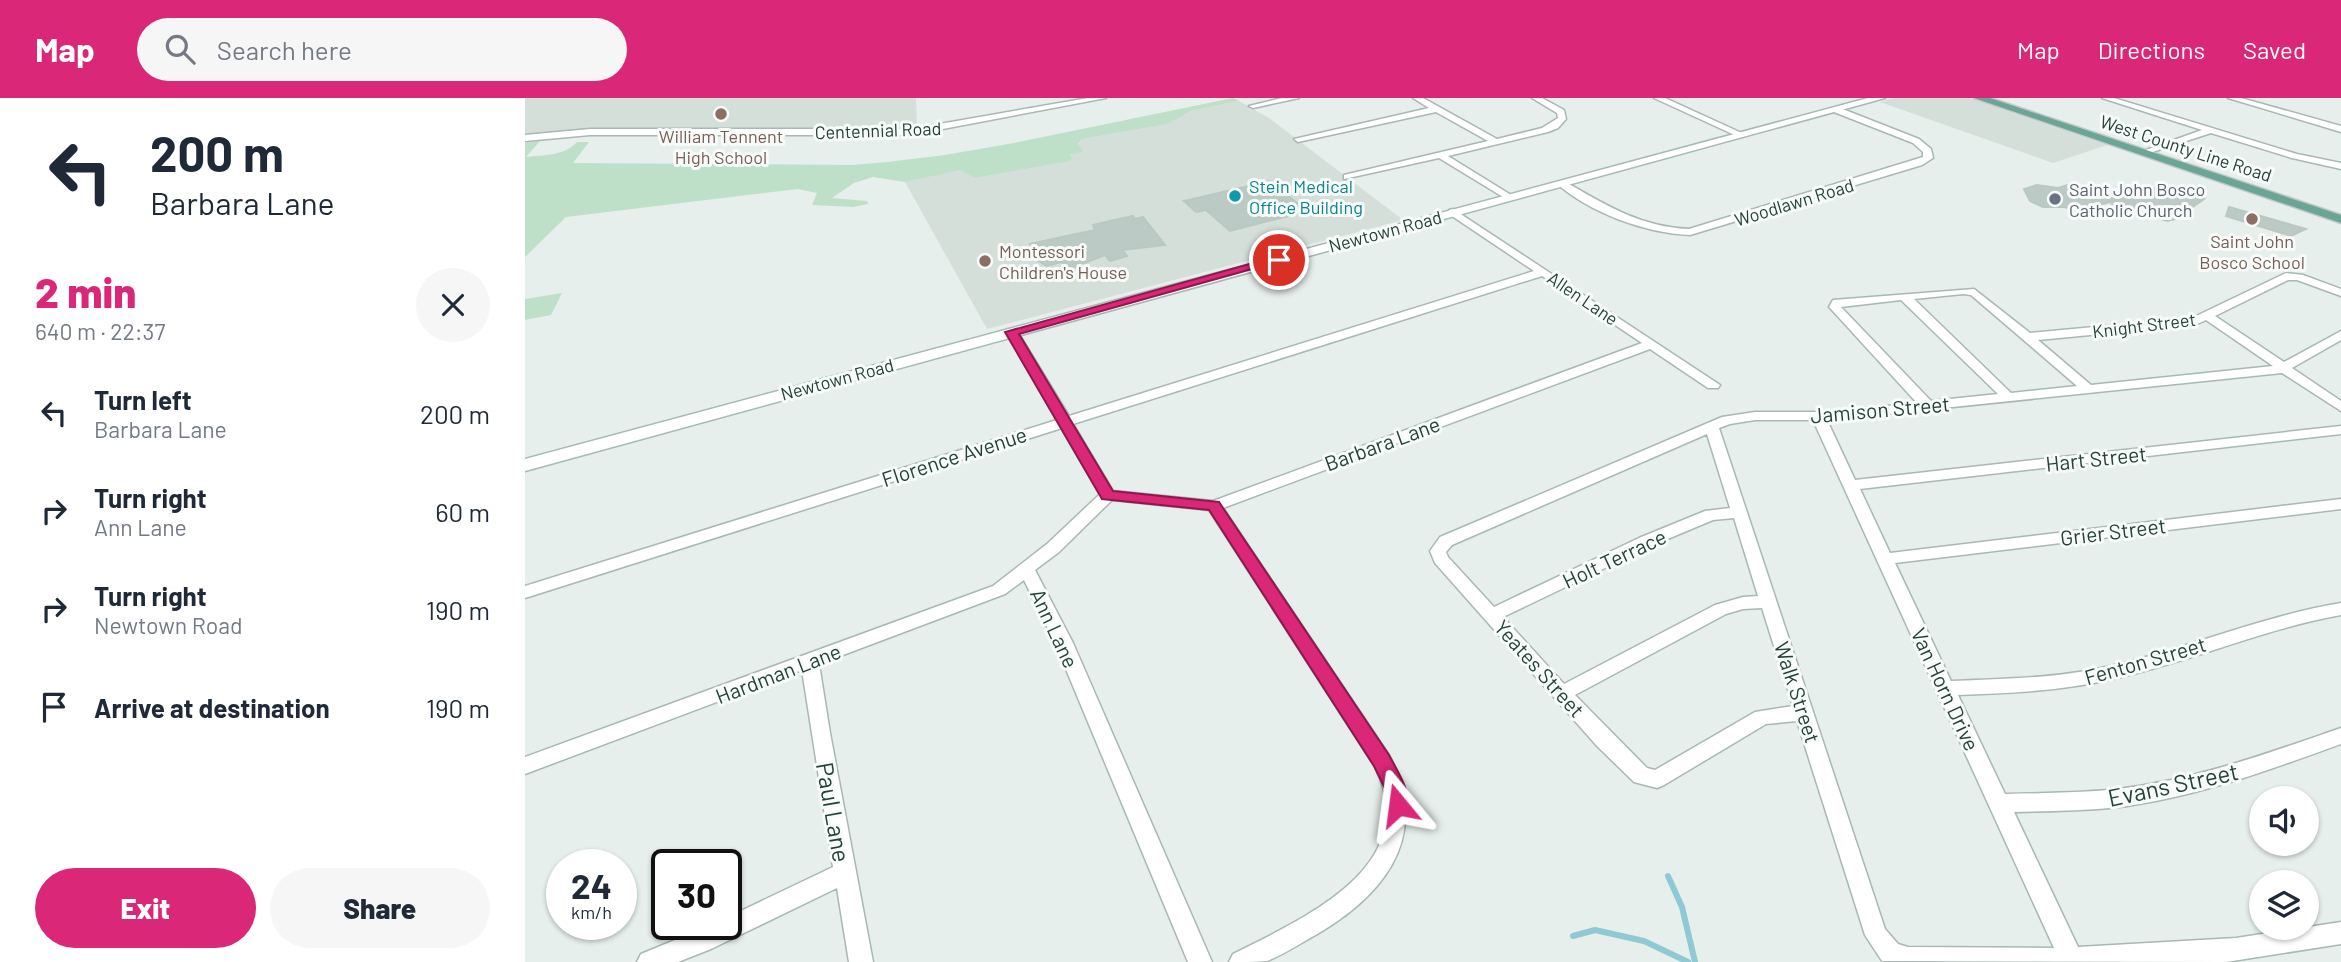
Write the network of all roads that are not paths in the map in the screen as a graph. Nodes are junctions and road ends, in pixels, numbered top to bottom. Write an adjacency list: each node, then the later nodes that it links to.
1 (1102, 98): 11 (street, Centennial Road)
2 (1295, 98): 13 (street)
3 (1417, 98): 14 (street)
4 (1536, 98): 21 (street)
5 (1658, 98): 12 (street)
6 (1685, 98): 12 (street)
7 (1880, 98): 15 (street, Newtown Road)
8 (1979, 98): 22 (main road, West County Line Road)
9 (2106, 98): 17 (street)
10 (2232, 98): 16 (street)
11 (1073, 100): 19 (street, Centennial Road)
12 (1667, 102): 18 (street)
13 (1253, 106)
14 (1436, 109): 20 (street); 21 (street)
15 (1837, 110): 18 (street, Newtown Road); 26 (street, Woodlawn Road)
16 (2341, 129)
17 (2211, 130): 22 (street); 24 (street)
18 (1742, 135): 26 (street, Newtown Road)
19 (525, 138)
20 (1298, 139)
21 (1495, 142): 23 (street)
22 (2146, 153): 29 (main road, West County Line Road)
23 (1441, 155): 25 (street); 27 (street)
24 (2341, 166)
25 (1347, 177)
26 (1561, 183): 27 (street, Newtown Road)
27 (1508, 197): 28 (street, Newtown Road)
28 (1453, 212): 30 (street, Allen Lane); 34 (street, Newtown Road)
29 (2341, 219)
30 (1543, 272): 37 (street, Allen Lane); 45 (street, Florence Avenue)
31 (2341, 293): 33 (street, Knight Street)
32 (1904, 296): 36 (street); 41 (street); 42 (street)
33 (2208, 316): 36 (street, Knight Street); 38 (street)
34 (1012, 332): 45 (street); 48 (street, Newtown Road)
35 (2341, 335): 38 (street, Jamison Street)
36 (2029, 337): 40 (street)
37 (1651, 344): 39 (street, Allen Lane); 52 (street, Barbara Lane)
38 (2283, 368): 40 (street, Jamison Street); 43 (street)
39 (1713, 385)
40 (2088, 389): 41 (street, Jamison Street)
41 (2008, 397): 42 (street, Jamison Street)
42 (1927, 405): 44 (street, Jamison Street)
43 (2341, 407)
44 (1818, 416): 46 (street, Jamison Street); 49 (street, Van Horn Drive)
45 (1065, 421): 50 (street); 57 (street, Florence Avenue)
46 (1712, 427): 53 (street, Walk Street); 54 (street, Jamison Street)
47 (2341, 430): 49 (street, Hart Street)
48 (525, 465)
49 (1851, 485): 55 (street, Van Horn Drive)
50 (1108, 495): 52 (street, Barbara Lane); 56 (street, Ann Lane)
51 (2341, 504): 55 (street, Grier Street)
52 (1214, 506): 73 (street)
53 (1740, 512): 58 (street, Walk Street); 60 (street, Holt Terrace)
54 (1438, 551): 60 (street, Yeates Street)
55 (1885, 559): 62 (street, Van Horn Drive)
56 (1027, 570): 61 (street, Hardman Lane); 72 (street, Ann Lane)
57 (525, 592)
58 (1769, 602): 63 (street); 64 (street, Walk Street)
59 (2341, 609): 62 (street, Fenton Street)
60 (1492, 615): 63 (street, Yeates Street)
61 (810, 661): 66 (street, Hardman Lane); 68 (street, Paul Lane)
62 (1946, 688): 67 (street, Van Horn Drive)
63 (1563, 692): 64 (street, Yeates Street)
64 (1805, 713): 74 (street, Walk Street)
65 (2341, 736): 67 (street, Evans Street)
66 (525, 766)
67 (2000, 803): 74 (street, Van Horn Drive)
68 (844, 873): 70 (street); 71 (street, Paul Lane)
69 (2341, 933): 74 (street)
70 (649, 962)
71 (861, 962)
72 (1200, 962)
73 (1241, 962)
74 (2073, 962)

